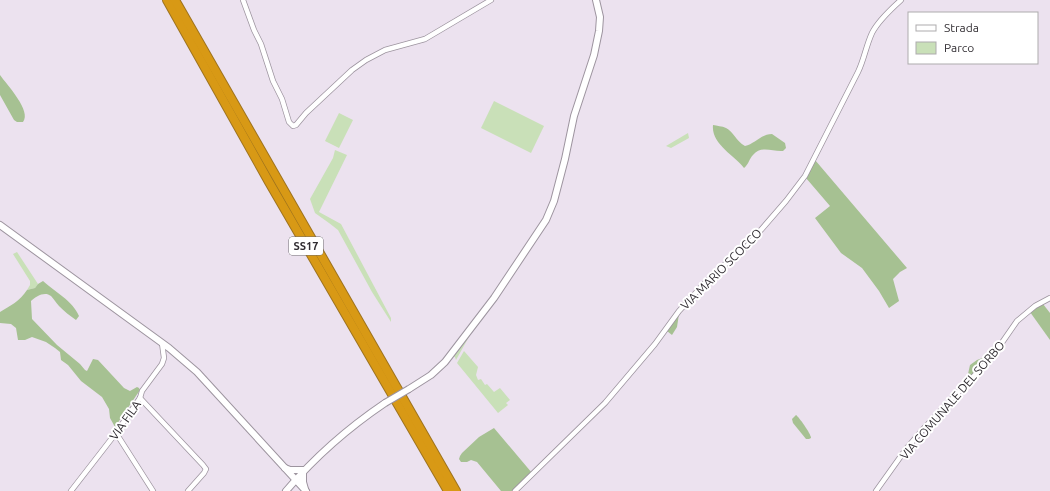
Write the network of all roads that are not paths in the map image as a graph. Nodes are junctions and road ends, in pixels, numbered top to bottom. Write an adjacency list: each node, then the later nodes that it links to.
1 (167, 0): 20 (highway, SS17)
2 (175, 0): 21 (highway, SS17)
3 (243, 0): 4 (street)
4 (491, 0)
5 (596, 0): 13 (street, bridge)
6 (901, 0): 22 (street, VIA MARIO SCOCCO)
7 (0, 225): 9 (street)
8 (1050, 298): 23 (street, VIA COMUNALE DEL SORBO)
9 (162, 343): 10 (street, VIA FILA); 12 (street)
10 (140, 398): 11 (street, VIA FILA); 17 (street)
11 (116, 433): 15 (street, VIA FILA); 16 (street)
12 (284, 468): 13 (street); 14 (street)
13 (303, 470): 14 (street); 19 (street)
14 (295, 479): 18 (street); 19 (street)
15 (70, 491)
16 (153, 491)
17 (188, 491)
18 (286, 491)
19 (306, 491)
20 (448, 491)
21 (456, 491)
22 (515, 491)
23 (876, 491)

